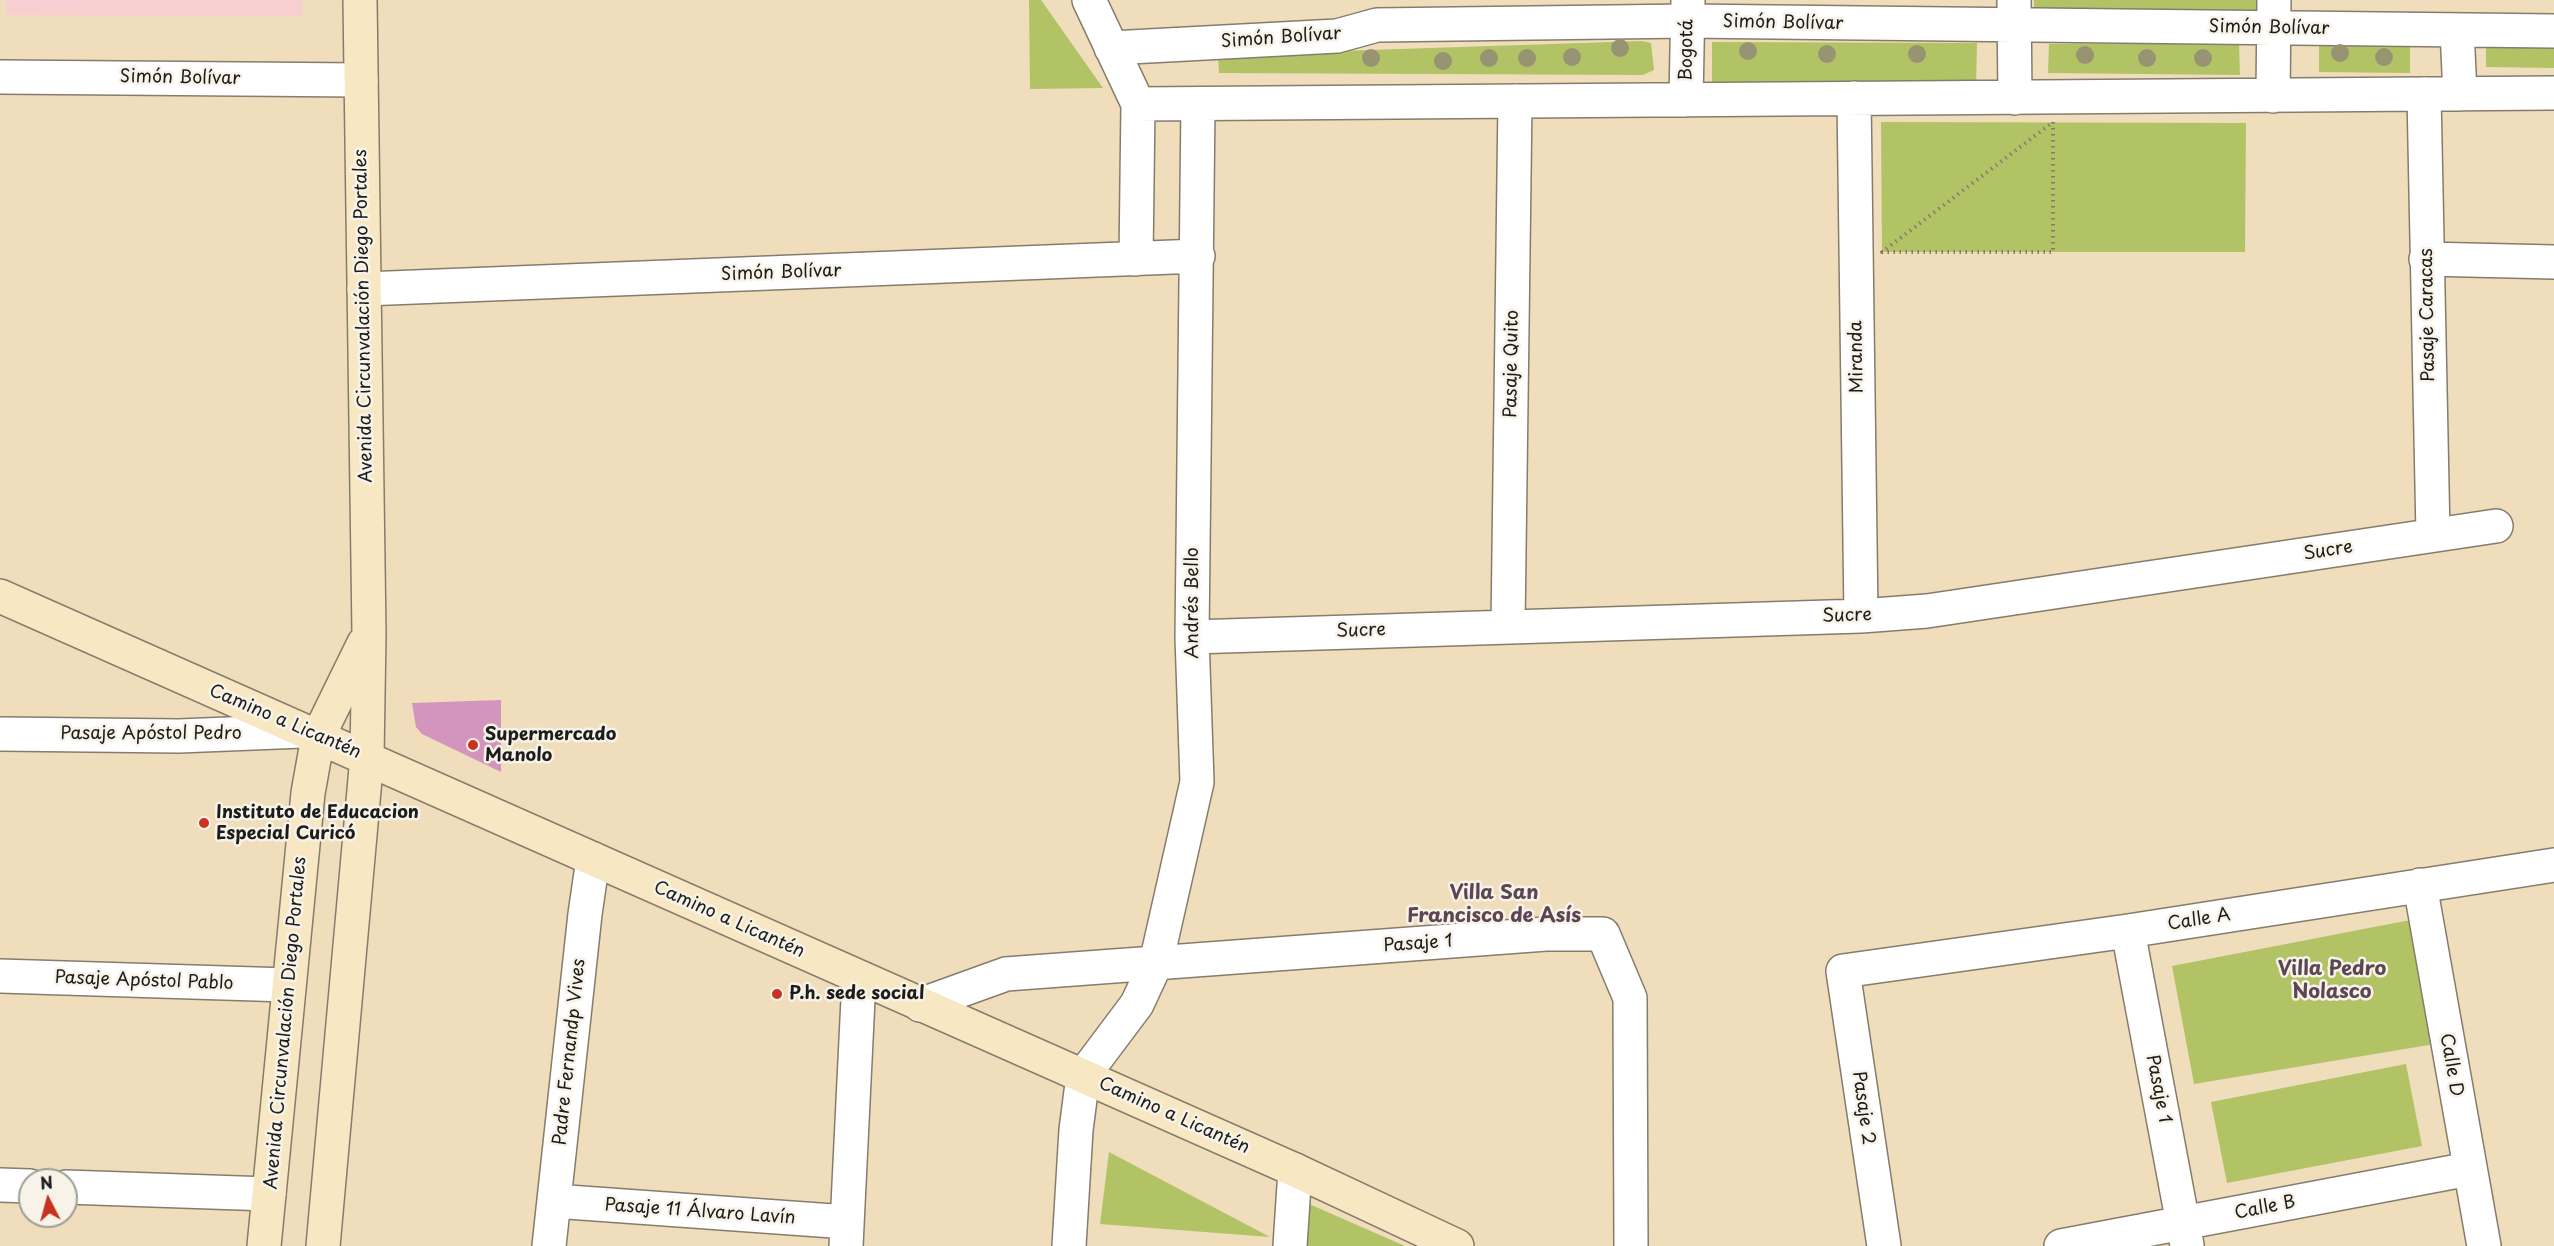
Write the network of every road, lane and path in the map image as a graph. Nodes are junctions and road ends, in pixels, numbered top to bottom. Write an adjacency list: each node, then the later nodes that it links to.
1 (360, 0): 10 (street, Avenida Circunvalación Diego Portales)
2 (1089, 0): 8 (street)
3 (1688, 11): 4 (street, Simón Bolívar); 8 (street, Simón Bolívar); 17 (street, Bogotá)
4 (2015, 13): 5 (street, Simón Bolívar); 16 (street)
5 (2274, 14): 6 (street, Simón Bolívar); 14 (street)
6 (2457, 30): 7 (street, Simón Bolívar); 13 (street)
7 (2554, 31)
8 (1111, 48): 19 (street)
9 (0, 77): 10 (street, Simón Bolívar)
10 (361, 80): 26 (street, Avenida Circunvalación Diego Portales)
11 (2554, 93): 13 (street)
12 (2424, 94): 13 (street); 14 (street); 24 (street, Pasaje Caracas)
13 (2460, 94)
14 (2273, 96): 16 (street)
15 (1854, 98): 16 (street); 17 (street); 30 (street, Miranda)
16 (2015, 98)
17 (1686, 100): 18 (street)
18 (1515, 101): 20 (street); 31 (street, Pasaje Quito)
19 (1138, 104): 20 (street); 23 (street)
20 (1198, 104): 22 (street, Andrés Bello)
21 (1882, 252): 21 (path)
22 (1198, 256): 23 (street, Simón Bolívar); 33 (street, Andrés Bello)
23 (1136, 259): 26 (street, Simón Bolívar)
24 (2426, 259): 25 (street); 28 (street, Pasaje Caracas)
25 (2554, 262)
26 (364, 289): 32 (street, Avenida Circunvalación Diego Portales)
27 (2496, 526): 28 (street, Sucre)
28 (2433, 535): 30 (street, Sucre)
29 (0, 596): 35 (street, Camino a Licantén)
30 (1861, 616): 31 (street, Sucre)
31 (1508, 626): 33 (street, Sucre)
32 (369, 633): 35 (street, Avenida Circunvalación Diego Portales); 36 (street, Avenida Circunvalación Diego Portales)
33 (1192, 637): 41 (street, Andrés Bello)
34 (0, 734): 35 (street, Pasaje Apóstol Pedro)
35 (310, 734): 36 (street, Camino a Licantén); 45 (street, Avenida Circunvalación Diego Portales)
36 (367, 757): 37 (street, Camino a Licantén); 58 (street, Avenida Circunvalación Diego Portales)
37 (593, 859): 44 (street, Camino a Licantén); 54 (street, Padre Fernandp Vives)
38 (2554, 865): 39 (street, Calle A)
39 (2420, 885): 40 (street, Calle A); 48 (street, Calle D)
40 (2128, 931): 42 (street, Calle A); 56 (street, Pasaje 1)
41 (1156, 963): 46 (street, Pasaje 1); 47 (street, Andrés Bello); 63 (street, Pasaje 1)
42 (1843, 971): 64 (street, Pasaje 2)
43 (0, 976): 45 (street, Pasaje Apóstol Pablo)
44 (859, 978): 46 (street, Camino a Licantén); 55 (street)
45 (288, 986): 53 (street, Avenida Circunvalación Diego Portales)
46 (920, 1005): 47 (street, Camino a Licantén)
47 (1083, 1076): 49 (street, Camino a Licantén); 60 (street)
48 (2469, 1169): 56 (street, Calle B); 66 (street, Calle D)
49 (1295, 1170): 61 (street); 62 (street, Camino a Licantén)
50 (0, 1185): 51 (street)
51 (18, 1186)
52 (78, 1187): 53 (street)
53 (269, 1194): 57 (street, Avenida Circunvalación Diego Portales)
54 (554, 1201): 55 (street, Pasaje 11 Álvaro Lavín); 59 (street, Padre Fernandp Vives)
55 (847, 1234)
56 (2185, 1235): 65 (street, Calle B)
57 (264, 1246)
58 (322, 1246)
59 (549, 1246)
60 (1069, 1246)
61 (1290, 1246)
62 (1457, 1246)
63 (1631, 1246)
64 (1884, 1246)
65 (2061, 1246)
66 (2484, 1246)

